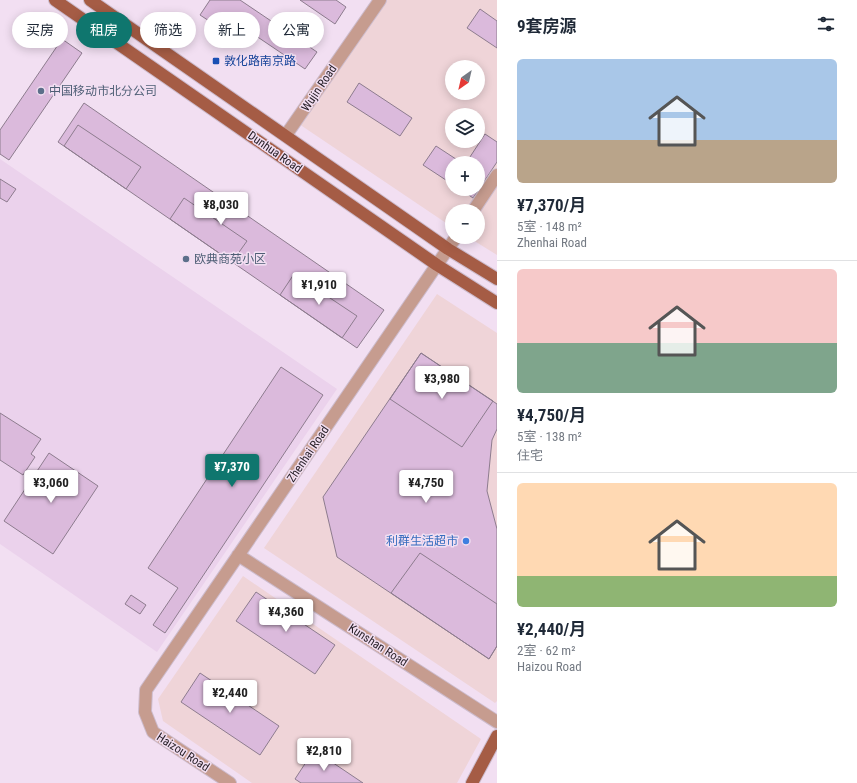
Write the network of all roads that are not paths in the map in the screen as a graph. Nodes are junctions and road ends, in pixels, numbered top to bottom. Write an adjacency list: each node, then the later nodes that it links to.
1 (55, 0): 9 (main road, Dunhua Road)
2 (90, 0): 4 (main road, Dunhua Road)
3 (380, 0): 4 (street, Wujin Road)
4 (286, 135): 8 (main road, Dunhua Road)
5 (497, 175): 6 (street)
6 (478, 204)
7 (451, 244): 8 (street, Zhenhai Road)
8 (448, 249): 9 (street, Zhenhai Road); 10 (main road, Dunhua Road)
9 (437, 265): 11 (main road, Dunhua Road); 12 (street, Zhenhai Road)
10 (497, 280)
11 (497, 303)
12 (238, 555): 13 (street, Zhenhai Road); 14 (street, Kunshan Road)
13 (146, 690): 16 (street, Haizou Road)
14 (497, 722)
15 (497, 736): 17 (main road)
16 (230, 783)
17 (472, 783)

